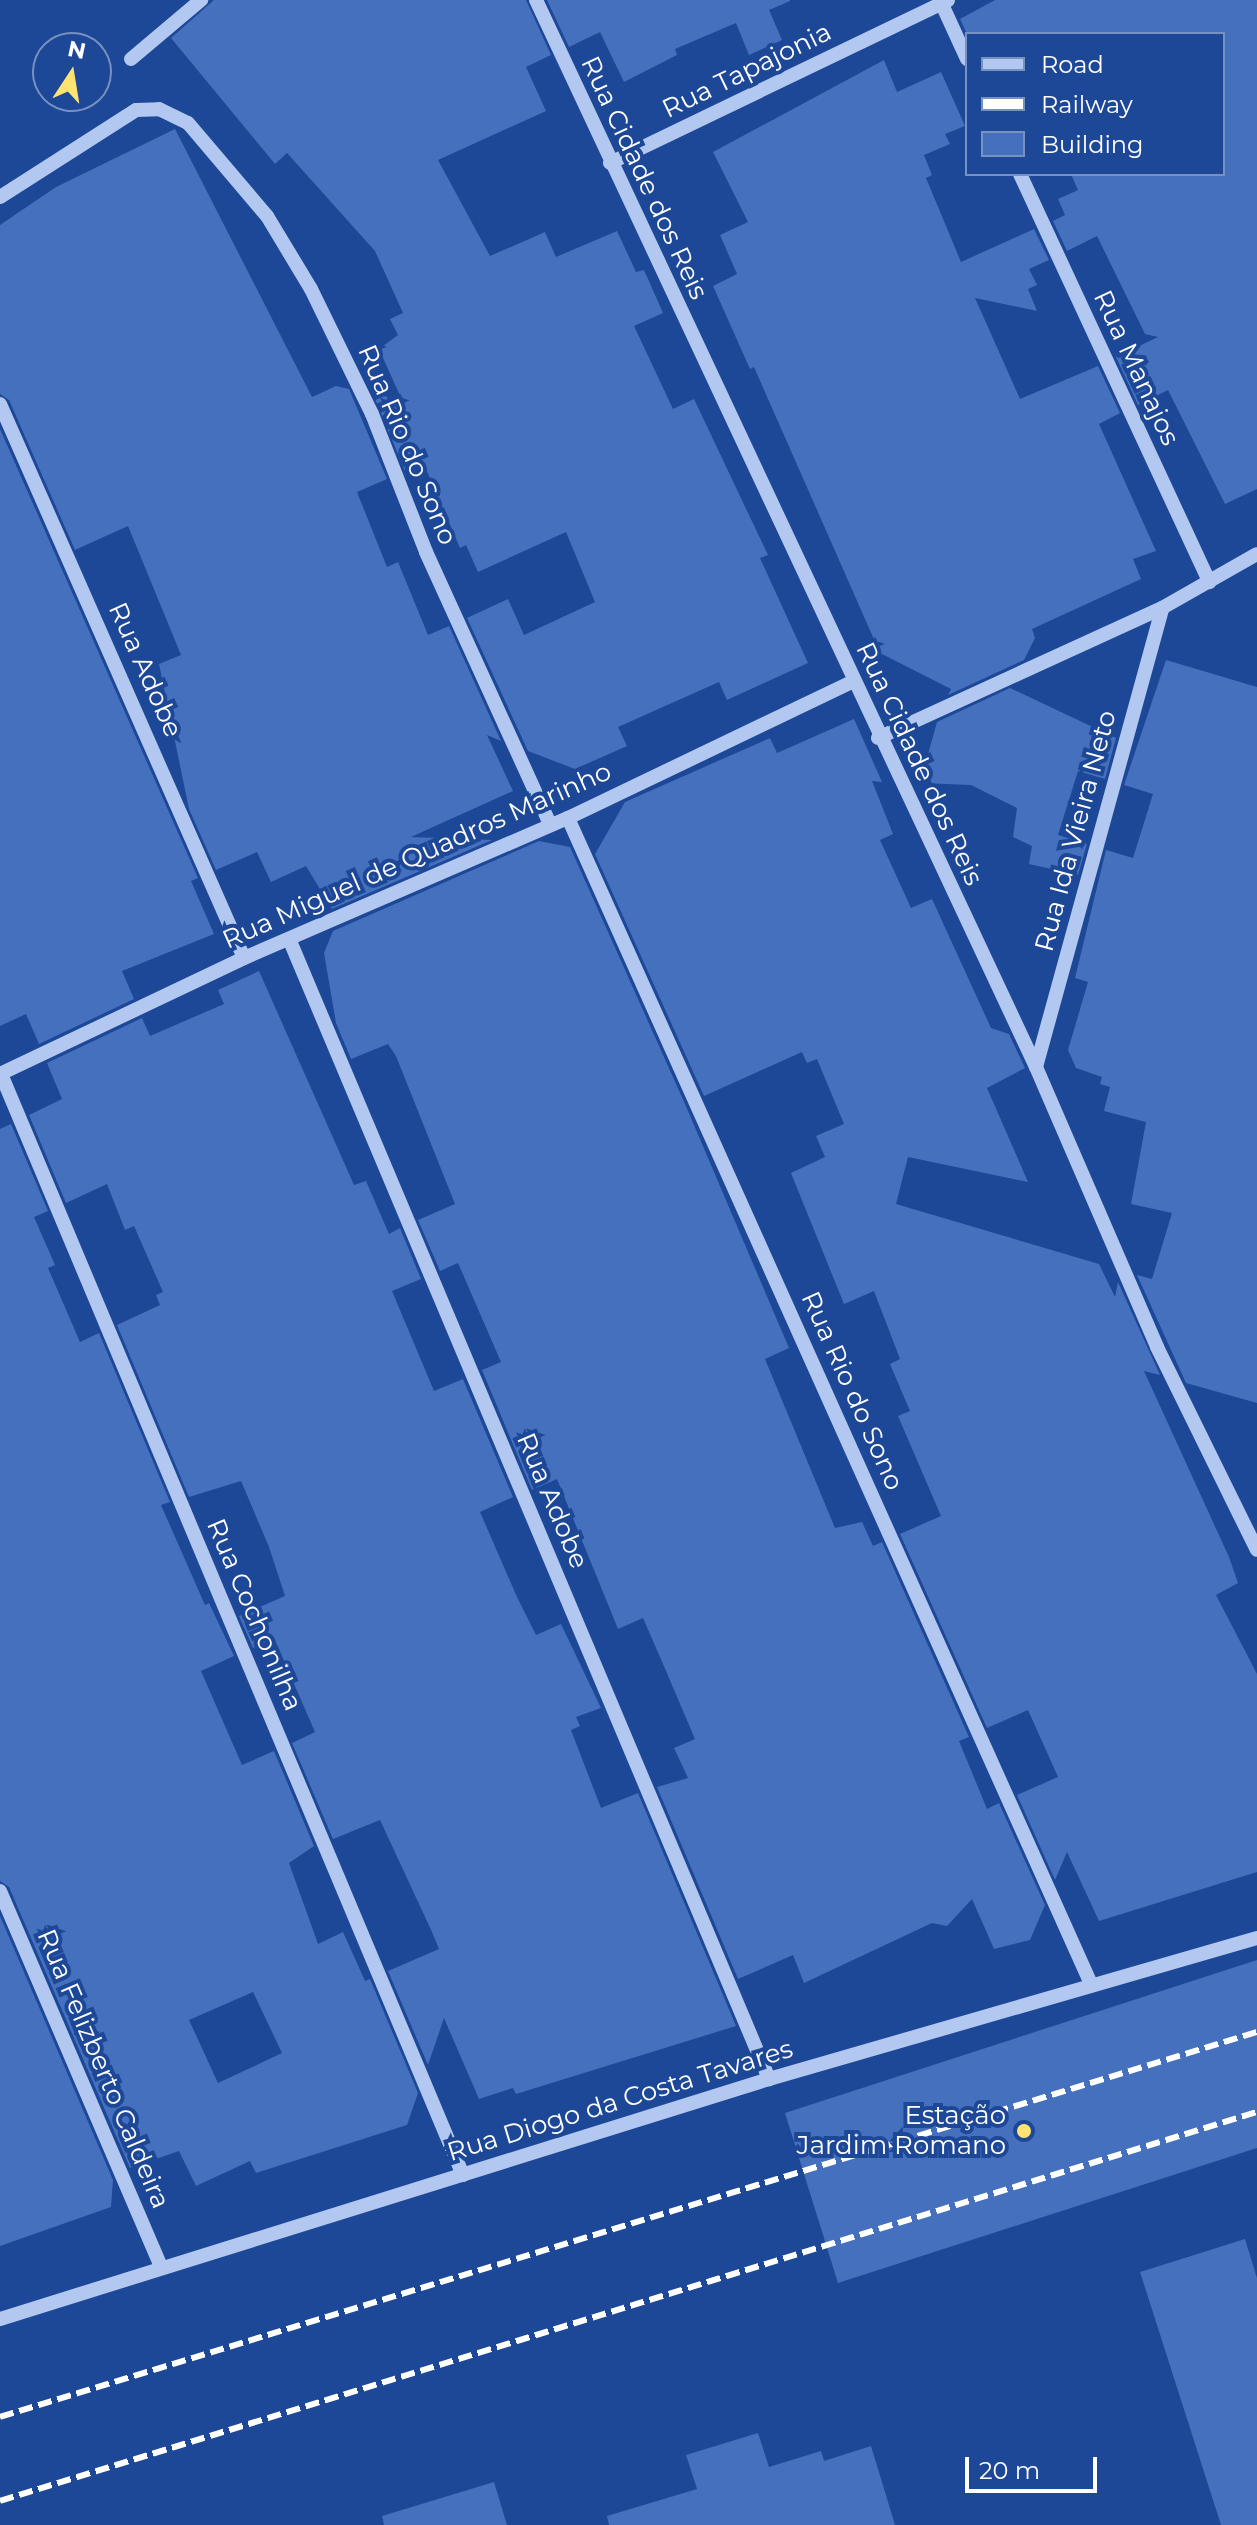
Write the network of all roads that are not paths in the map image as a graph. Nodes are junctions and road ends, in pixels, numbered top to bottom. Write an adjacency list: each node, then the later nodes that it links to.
1 (201, 0): 5 (street)
2 (536, 0): 6 (street, Rua Cidade dos Reis)
3 (943, 1): 4 (street); 6 (street, Rua Tapajonia)
4 (965, 54)
5 (131, 59)
6 (610, 163): 13 (street, Rua Cidade dos Reis)
7 (1021, 176): 11 (street, Rua Manajos)
8 (0, 197): 16 (street, Rua Rio do Sono)
9 (0, 404): 18 (street, Rua Adobe)
10 (1257, 554): 11 (street)
11 (1209, 582): 12 (street)
12 (1162, 608): 14 (street); 19 (street, Rua Ida Vieira Neto)
13 (854, 681): 14 (street, Rua Cidade dos Reis); 15 (street, Rua Miguel de Quadros Marinho)
14 (878, 738): 19 (street, Rua Cidade dos Reis)
15 (568, 818): 16 (street, Rua Miguel de Quadros Marinho); 24 (street, Rua Rio do Sono)
16 (550, 824): 17 (street, Rua Miguel de Quadros Marinho)
17 (290, 941): 18 (street, Rua Miguel de Quadros Marinho); 25 (street, Rua Adobe)
18 (244, 958): 20 (street, Rua Miguel de Quadros Marinho)
19 (1036, 1067): 21 (street, Rua Cidade dos Reis)
20 (0, 1074): 26 (street, Rua Cochonilha)
21 (1257, 1550)
22 (0, 1891): 27 (street, Rua Felizberto Caldeira)
23 (1257, 1938): 24 (street, Rua Diogo da Costa Tavares)
24 (1091, 1984): 25 (street, Rua Diogo da Costa Tavares)
25 (769, 2079): 26 (street, Rua Diogo da Costa Tavares)
26 (463, 2175): 27 (street, Rua Diogo da Costa Tavares)
27 (161, 2266): 28 (street, Rua Diogo da Costa Tavares)
28 (0, 2319)

